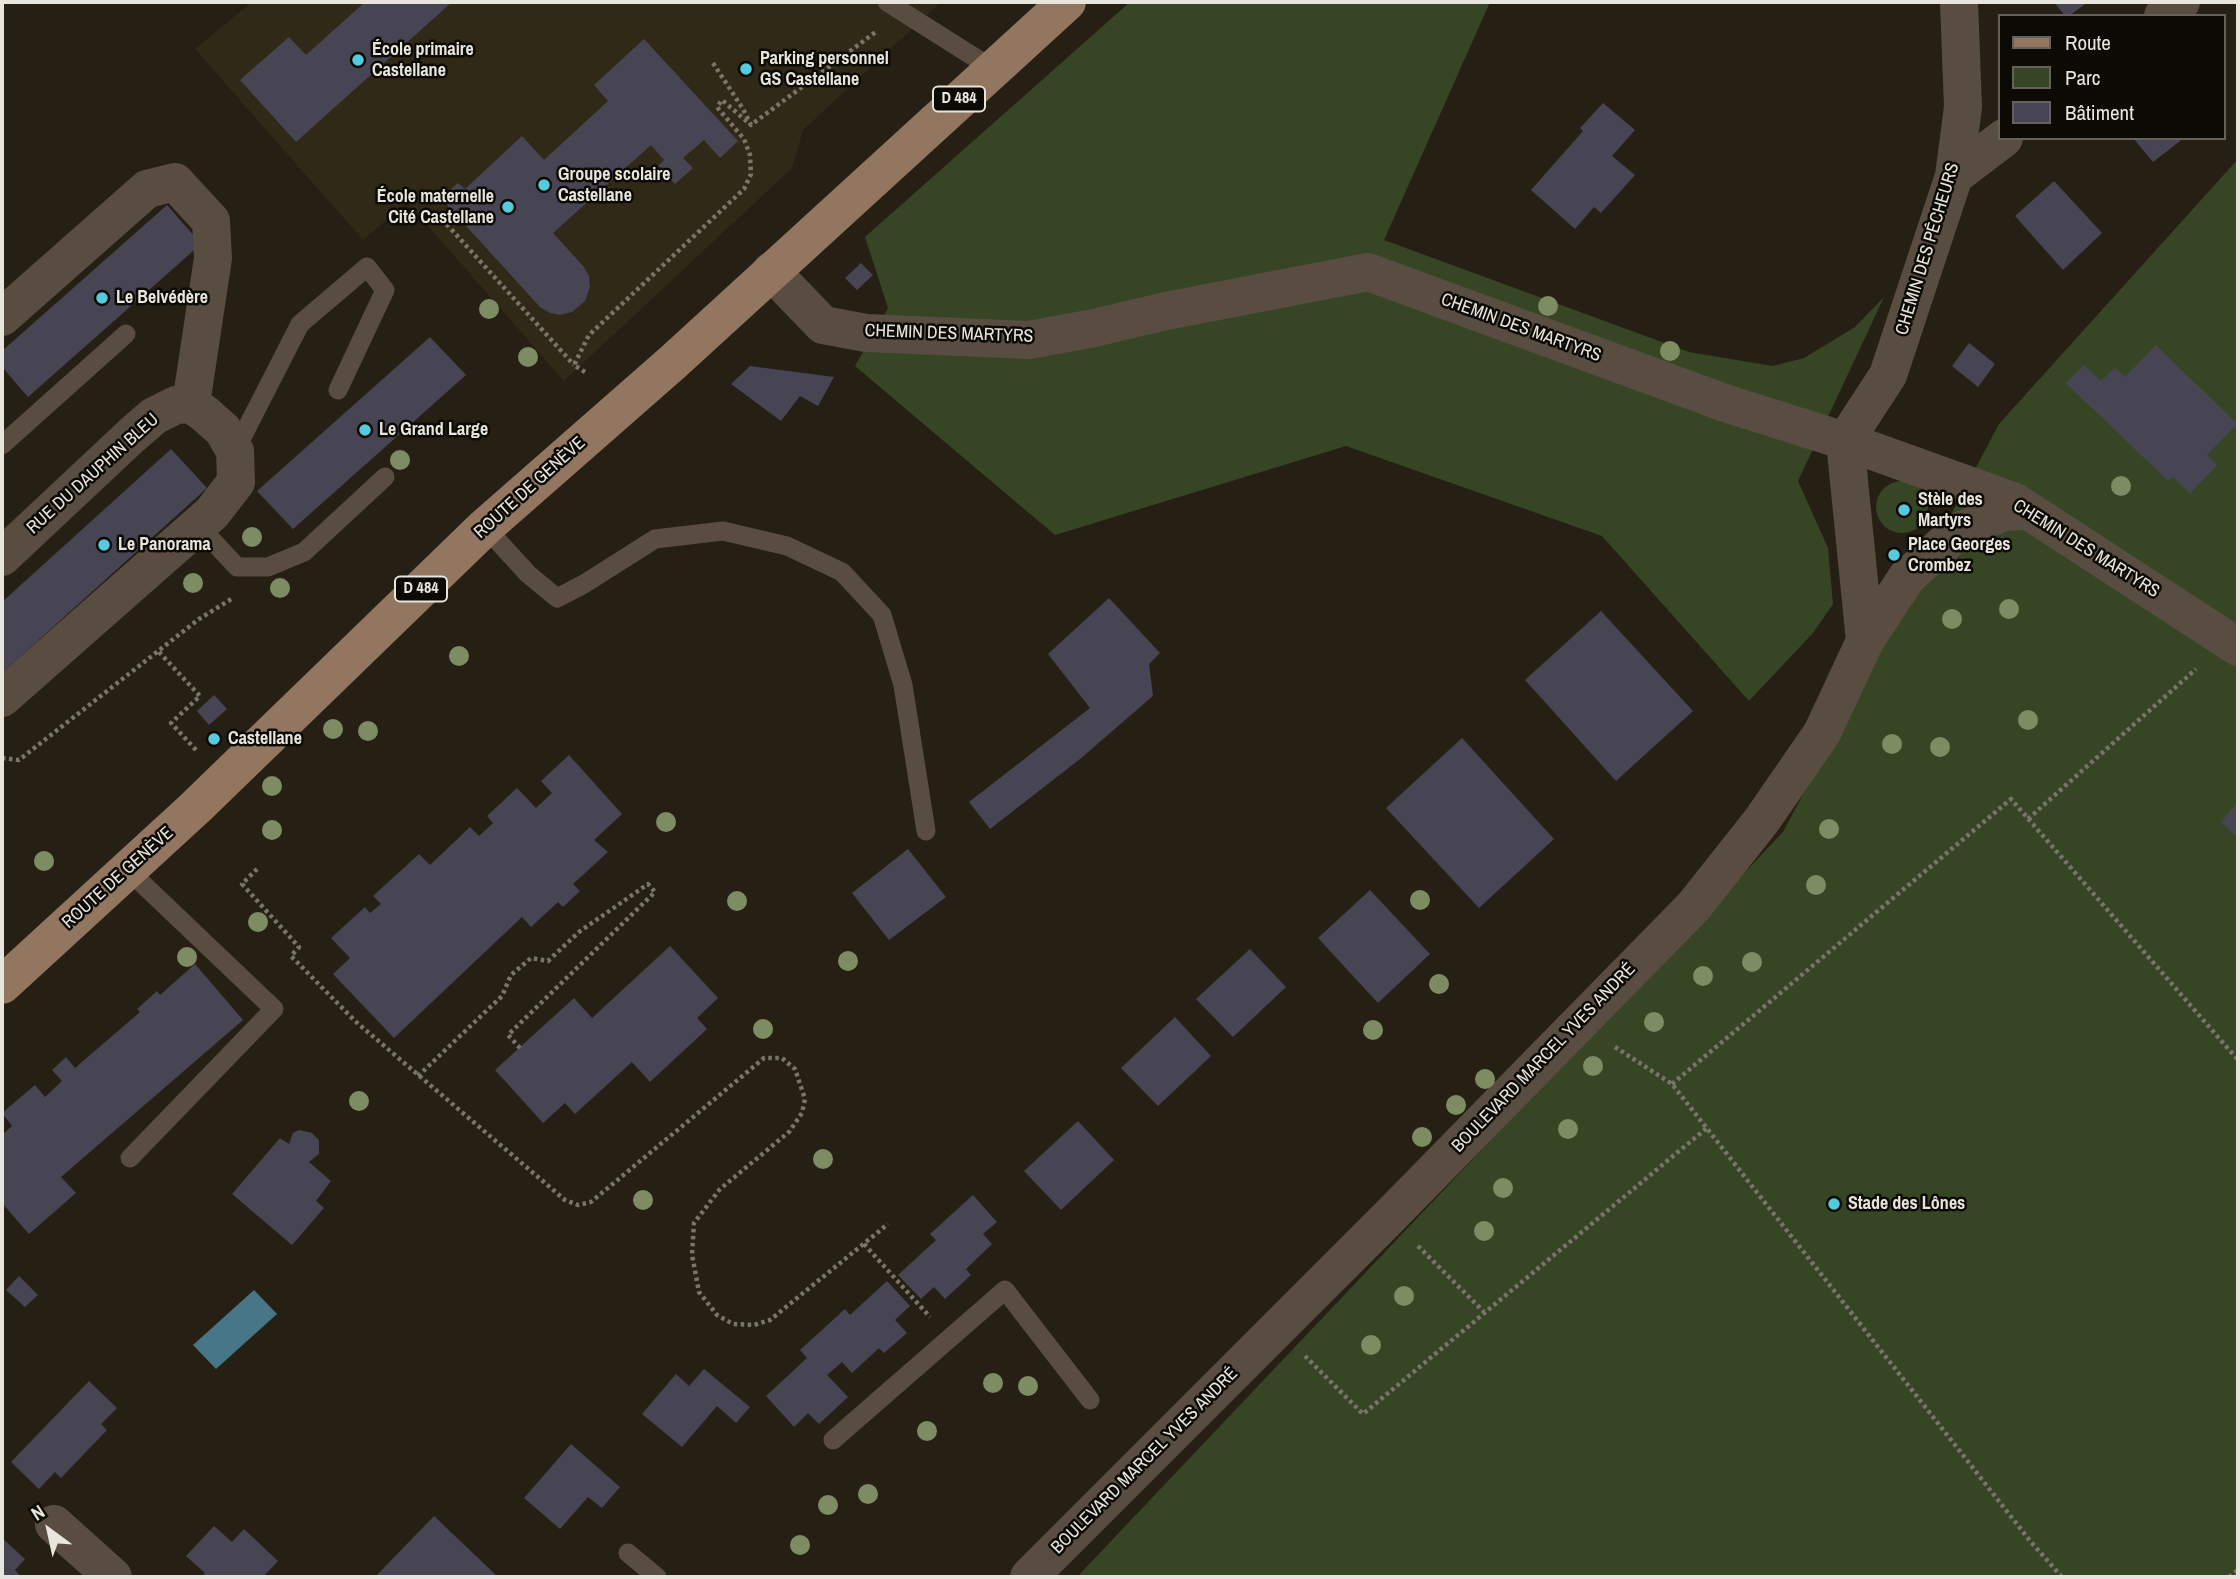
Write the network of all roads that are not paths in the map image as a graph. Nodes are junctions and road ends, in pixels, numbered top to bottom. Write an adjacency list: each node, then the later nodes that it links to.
1 (1067, 2): 6 (main road, ROUTE DE GENÈVE / D 484)
2 (1959, 2): 8 (street, CHEMIN DES PÊCHEURS)
3 (2181, 2): 5 (street)
4 (895, 7): 6 (lane)
5 (2166, 14)
6 (993, 69): 9 (main road, ROUTE DE GENÈVE / D 484)
7 (2001, 140): 8 (street)
8 (1954, 176): 14 (street, CHEMIN DES PÊCHEURS)
9 (771, 271): 14 (street, CHEMIN DES MARTYRS); 20 (main road, ROUTE DE GENÈVE / D 484)
10 (2, 317): 13 (street)
11 (125, 334): 15 (lane)
12 (338, 390): 16 (lane)
13 (191, 404): 16 (street); 21 (street, RUE DU DAUPHIN BLEU)
14 (1846, 442): 18 (street, CHEMIN DES MARTYRS); 22 (street)
15 (2, 445)
16 (235, 452): 19 (street)
17 (385, 477): 19 (lane)
18 (2027, 510): 22 (street, BOULEVARD MARCEL YVES ANDRÉ); 23 (street, CHEMIN DES MARTYRS)
19 (198, 525): 24 (street)
20 (485, 527): 25 (lane); 26 (main road, ROUTE DE GENÈVE / D 484)
21 (2, 557)
22 (1865, 641): 35 (street, BOULEVARD MARCEL YVES ANDRÉ)
23 (2238, 647)
24 (2, 698)
25 (926, 831)
26 (128, 870): 27 (main road, ROUTE DE GENÈVE / D 484); 28 (lane)
27 (2, 985)
28 (130, 1158)
29 (1090, 1400): 30 (lane)
30 (833, 1440)
31 (54, 1524): 33 (street)
32 (628, 1553): 34 (lane)
33 (113, 1577)
34 (657, 1577)
35 (1029, 1577)

